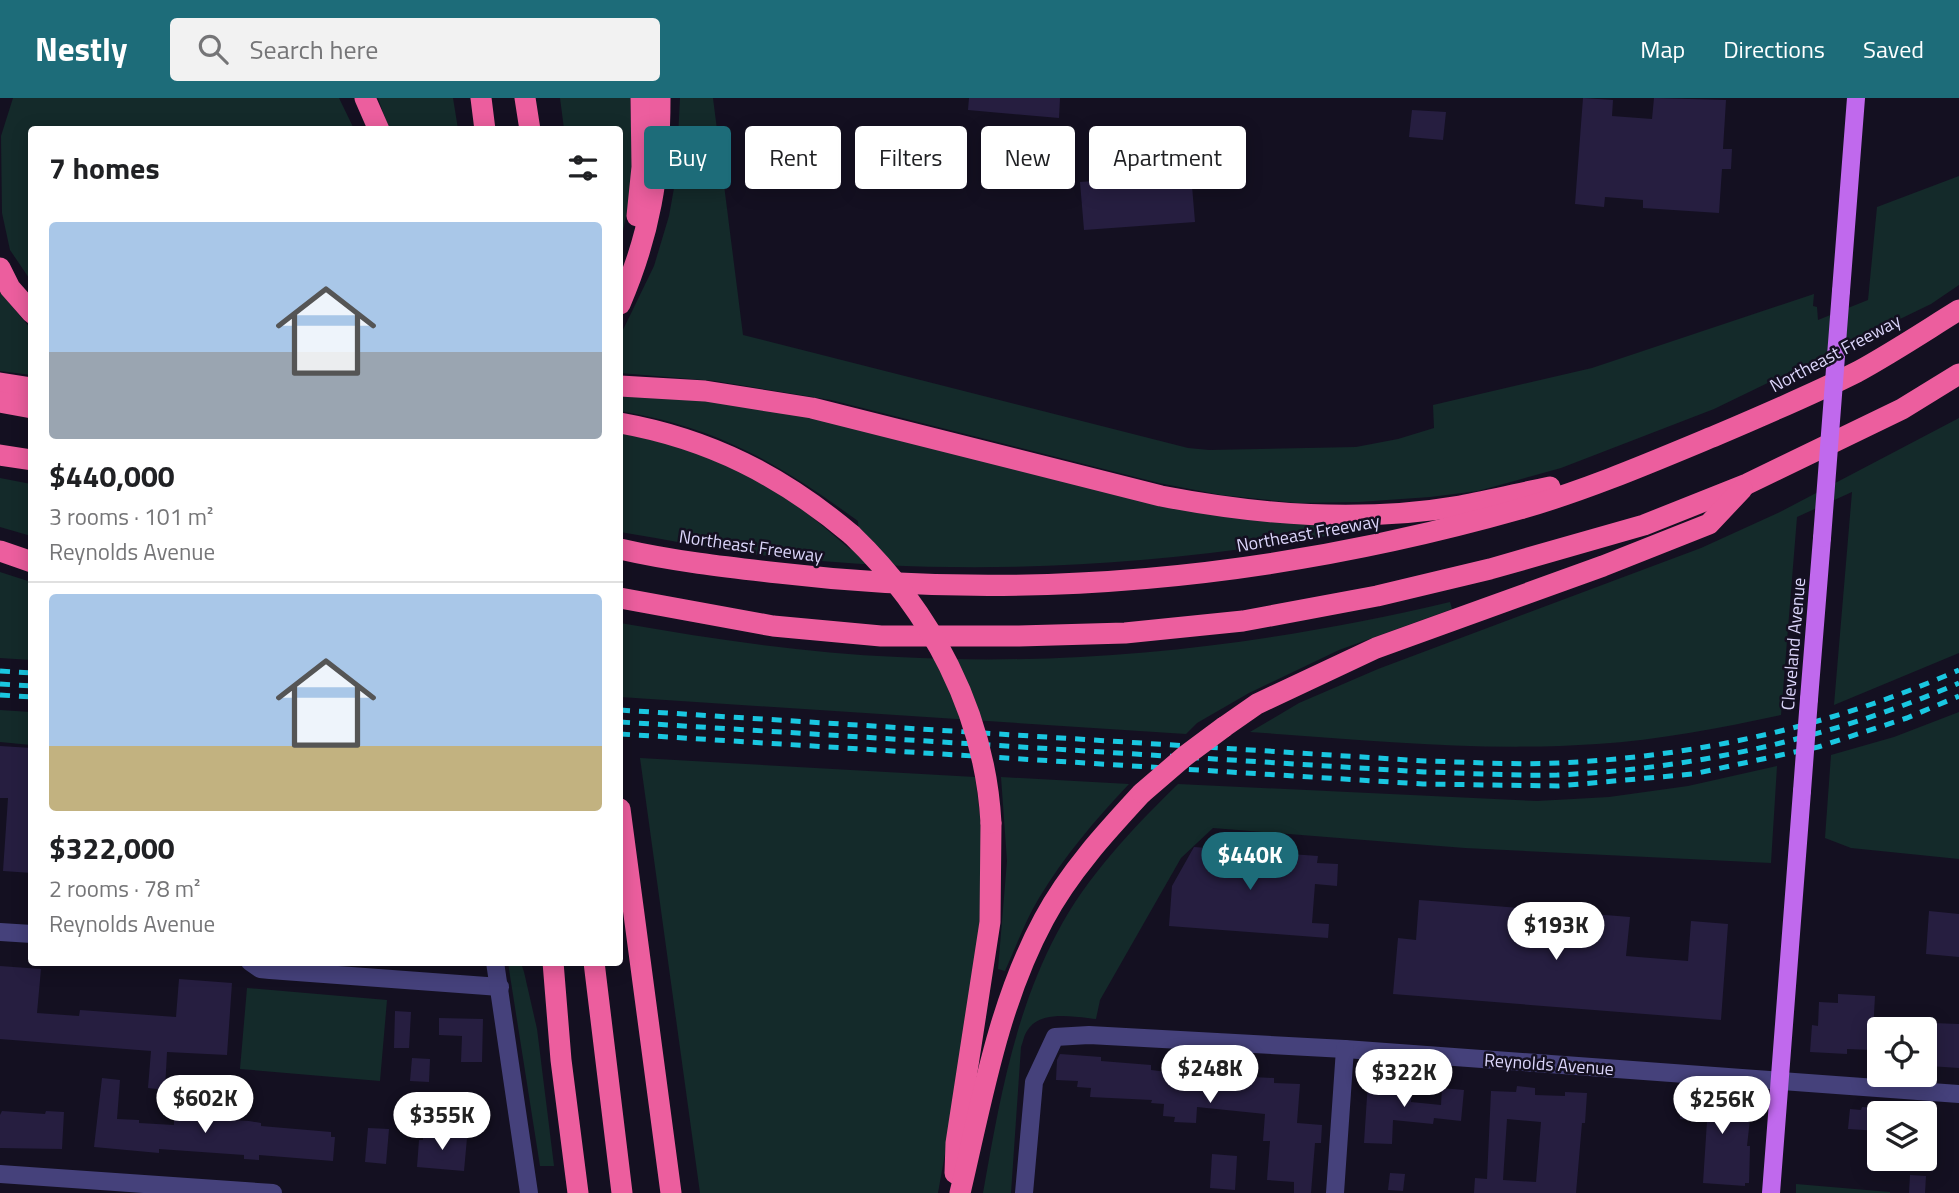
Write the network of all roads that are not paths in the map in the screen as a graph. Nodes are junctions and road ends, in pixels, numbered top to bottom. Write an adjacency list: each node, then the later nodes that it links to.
1 (365, 98): 7 (highway)
2 (481, 98): 8 (highway)
3 (526, 98): 9 (highway)
4 (641, 98): 11 (highway)
5 (660, 98): 12 (highway)
6 (1856, 98): 43 (main road, Cleveland Avenue, bridge)
7 (377, 126)
8 (484, 126)
9 (530, 126)
10 (0, 268): 13 (highway)
11 (623, 269)
12 (623, 297)
13 (28, 308)
14 (1959, 310): 24 (highway, Northeast Freeway)
15 (1959, 374): 25 (highway)
16 (0, 383): 18 (highway)
17 (623, 386): 24 (highway)
18 (28, 387)
19 (0, 402): 20 (highway)
20 (28, 407)
21 (623, 425): 52 (highway, bridge)
22 (0, 455): 23 (highway)
23 (28, 459)
24 (1634, 470): 28 (highway, Northeast Freeway)
25 (1747, 484): 31 (highway); 53 (highway, bridge)
26 (0, 539): 27 (highway)
27 (28, 546)
28 (623, 550)
29 (0, 551): 30 (highway)
30 (28, 561)
31 (623, 599)
32 (623, 832): 51 (highway)
33 (0, 932): 34 (street)
34 (28, 934)
35 (256, 966): 40 (street)
36 (496, 966): 40 (street)
37 (539, 966): 42 (highway)
38 (553, 966): 42 (highway)
39 (594, 966): 50 (highway)
40 (500, 987): 48 (street)
41 (1345, 1049): 43 (street, Reynolds Avenue); 54 (street, Reynolds Avenue); 55 (street)
42 (561, 1060): 49 (highway)
43 (1779, 1080): 44 (street, Reynolds Avenue); 56 (main road, Cleveland Avenue)
44 (1959, 1094)
45 (0, 1174): 46 (street)
46 (181, 1189): 47 (street)
47 (273, 1193)
48 (529, 1193)
49 (578, 1193)
50 (622, 1193)
51 (671, 1193)
52 (955, 1193)
53 (960, 1193)
54 (1024, 1193)
55 (1335, 1193)
56 (1771, 1193)

